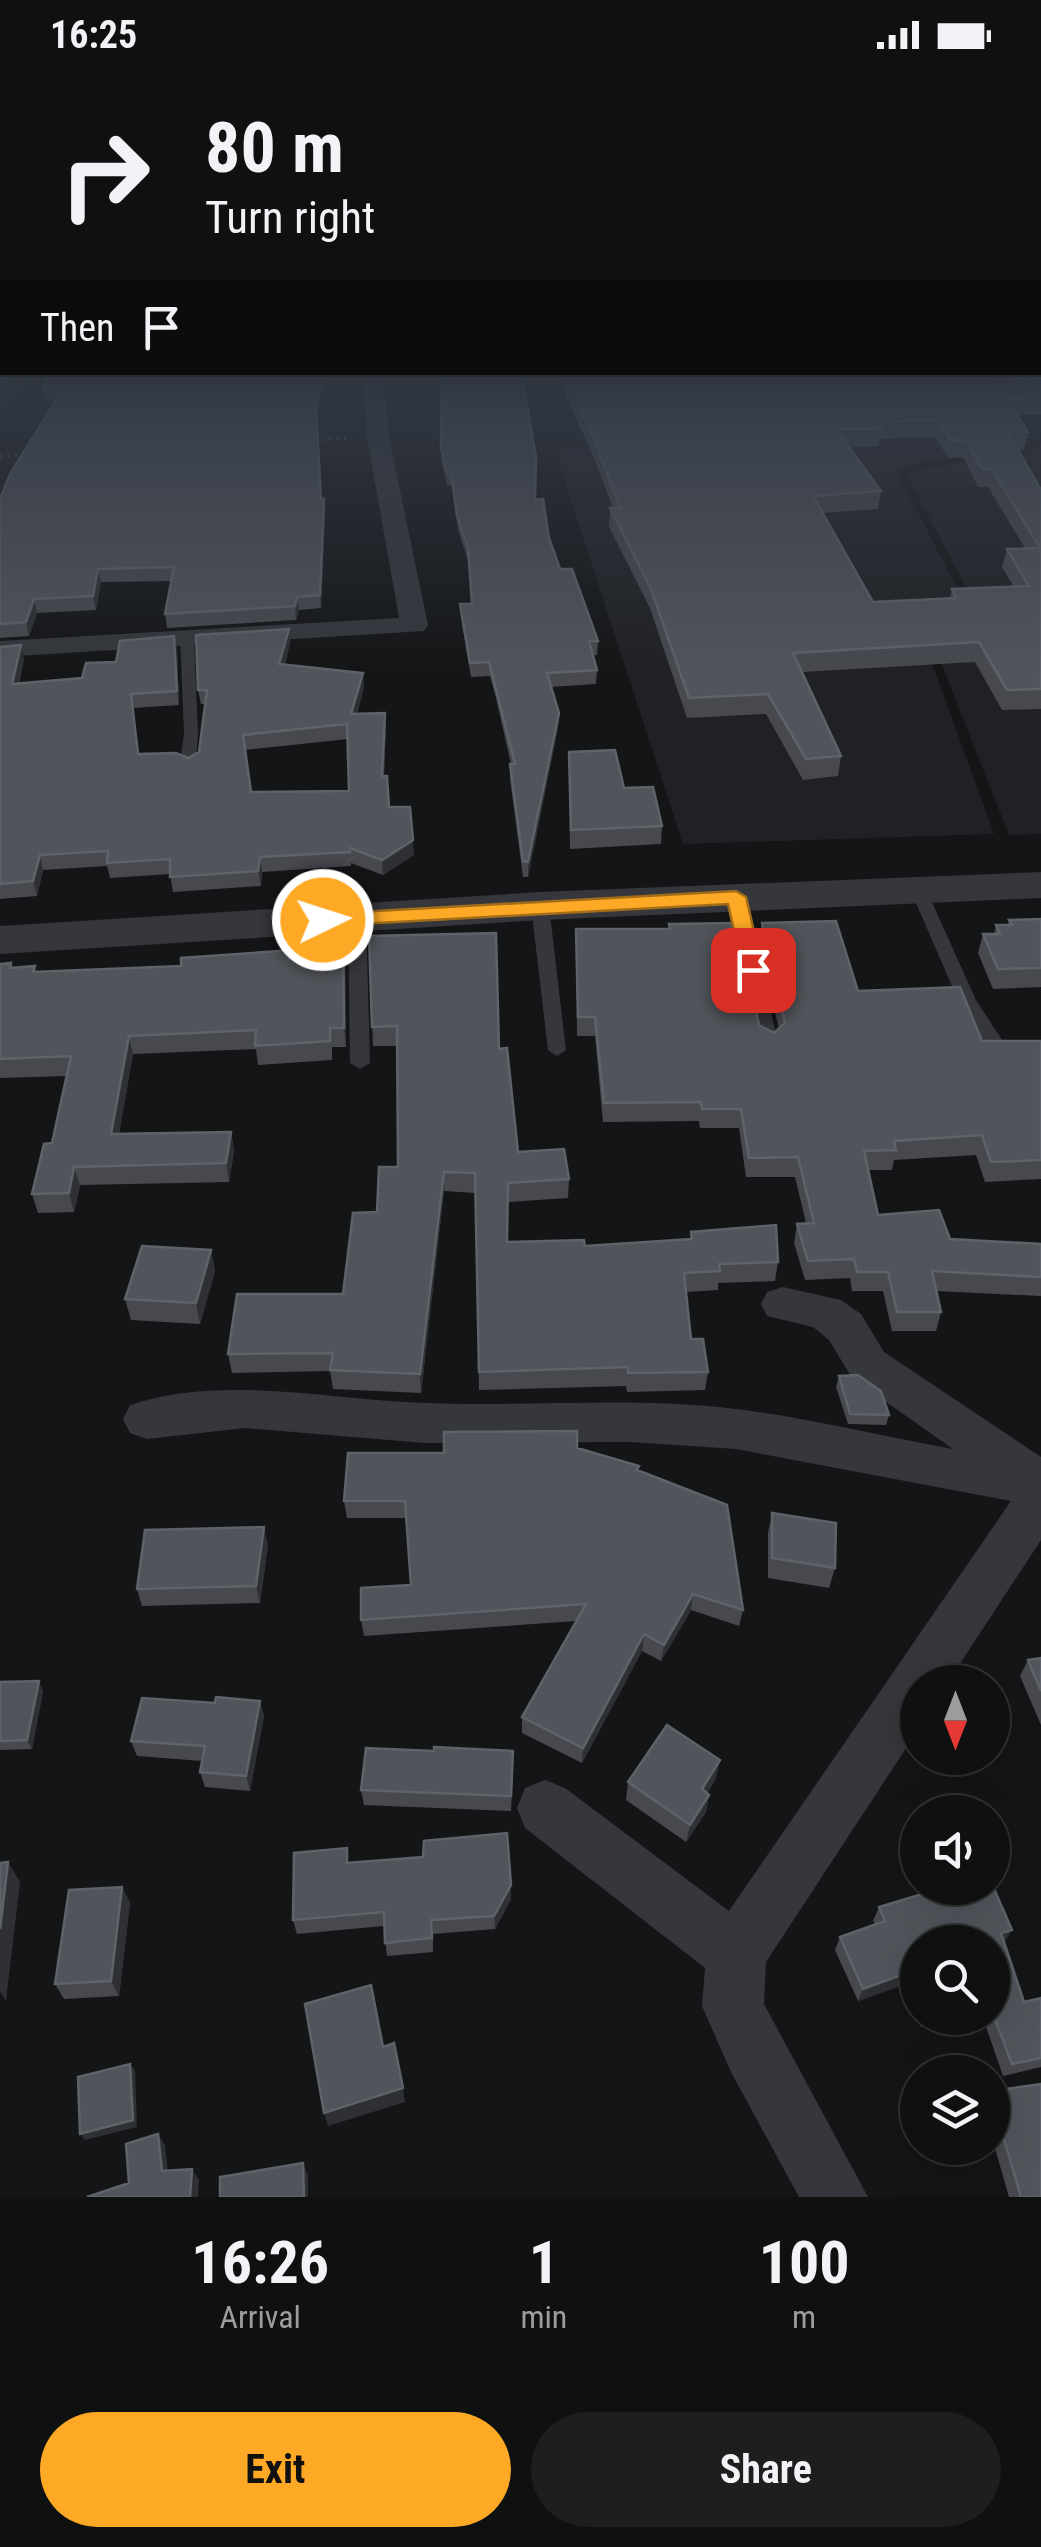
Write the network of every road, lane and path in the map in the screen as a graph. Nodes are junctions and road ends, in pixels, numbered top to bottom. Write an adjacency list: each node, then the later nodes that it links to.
1 (385, 473): 2 (street)
2 (187, 638): 3 (street); 4 (lane)
3 (0, 649)
4 (188, 764)
5 (1041, 886): 6 (street)
6 (918, 889): 7 (street); 11 (lane)
7 (736, 897): 8 (street); 12 (lane)
8 (540, 906): 9 (street); 13 (lane)
9 (357, 918): 10 (street); 14 (lane)
10 (0, 940)
11 (993, 1040)
12 (769, 1043)
13 (556, 1050)
14 (360, 1062)
15 (783, 1304): 17 (street)
16 (148, 1420): 17 (street)
17 (1041, 1485)
18 (1041, 1498): 20 (street)
19 (545, 1808): 20 (street)
20 (736, 1954): 21 (street)
21 (834, 2197)

